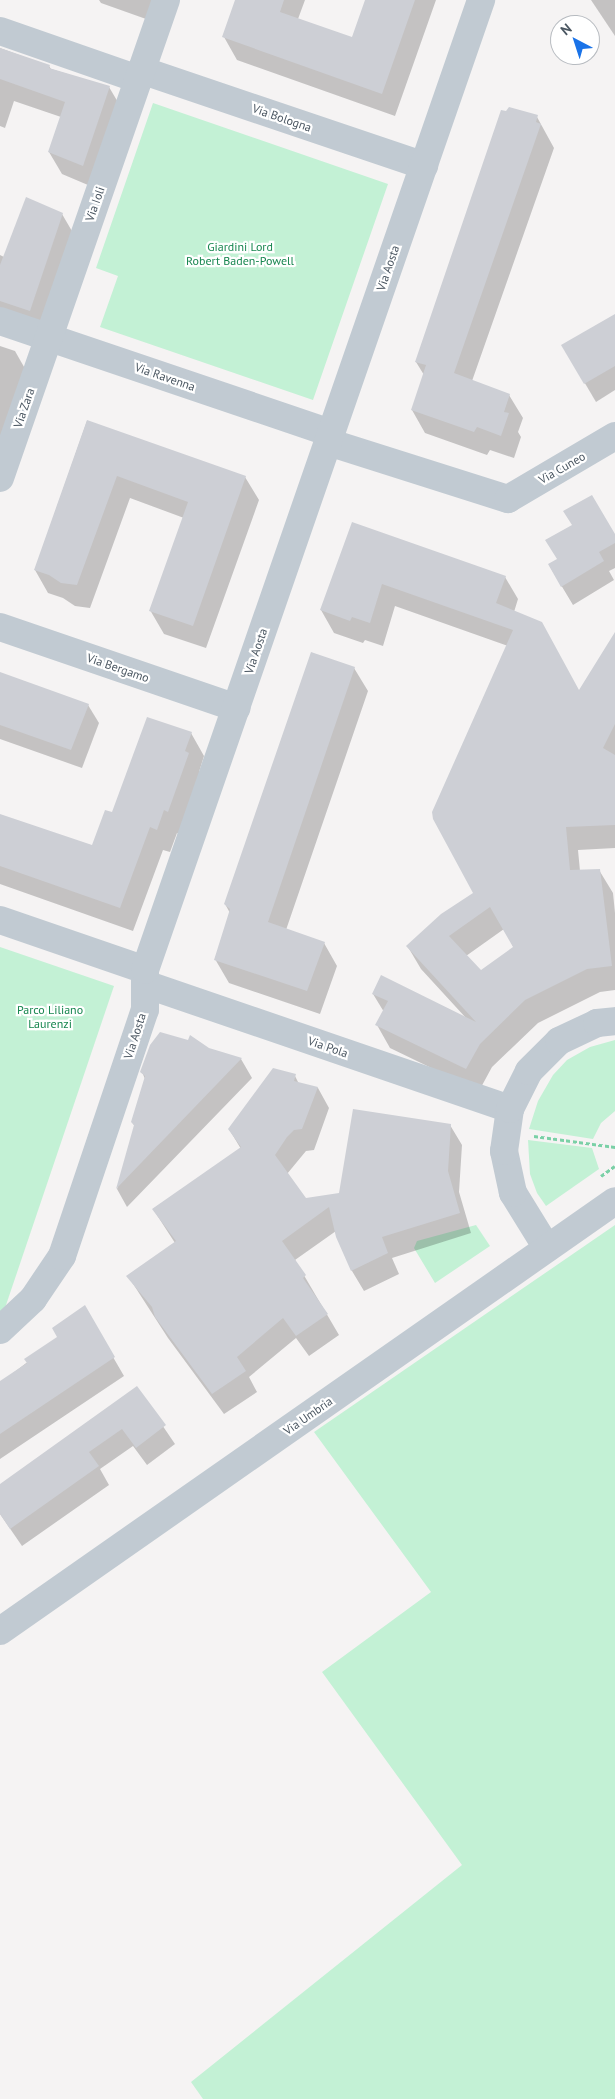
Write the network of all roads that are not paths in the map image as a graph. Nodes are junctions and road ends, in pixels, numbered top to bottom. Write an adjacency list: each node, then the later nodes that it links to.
1 (166, 0): 4 (street, Via Ioli)
2 (481, 0): 5 (street, Via Aosta)
3 (0, 30): 4 (street, Via Bologna)
4 (140, 74): 5 (street, Via Bologna); 7 (street, Via Ioli)
5 (424, 166): 9 (street, Via Aosta)
6 (0, 321): 7 (street, Via Ravenna)
7 (48, 338): 9 (street, Via Ravenna); 10 (street, Via Zara)
8 (615, 436): 11 (street, Via Cuneo)
9 (330, 438): 11 (street, Via Ravenna); 13 (street, Via Aosta)
10 (0, 478)
11 (508, 499)
12 (0, 627): 13 (street, Via Bergamo)
13 (236, 708): 15 (street, Via Aosta)
14 (0, 920): 15 (street, Via Pola)
15 (145, 977): 17 (street, Via Pola); 20 (street, Via Aosta)
16 (615, 1020): 17 (street)
17 (510, 1109): 19 (street)
18 (615, 1201): 19 (street, Via Umbria)
19 (547, 1248): 21 (street, Via Umbria)
20 (0, 1330)
21 (0, 1631)

